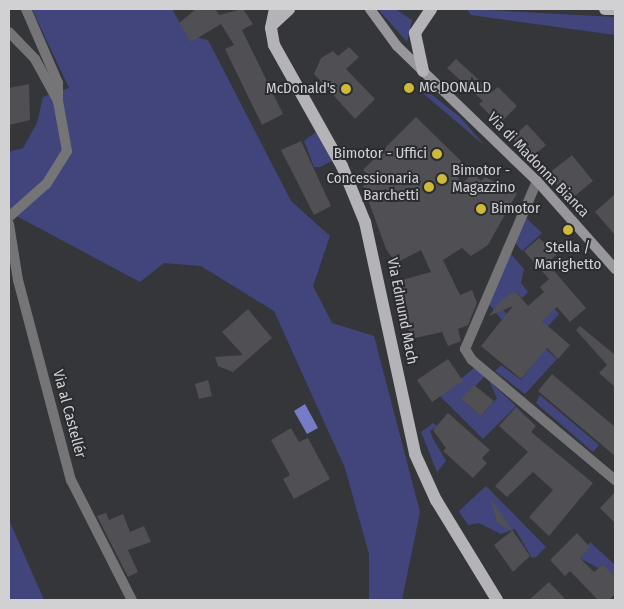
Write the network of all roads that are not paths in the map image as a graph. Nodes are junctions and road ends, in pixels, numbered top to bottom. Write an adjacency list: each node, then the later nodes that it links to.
1 (26, 9): 13 (street)
2 (275, 9): 10 (main road, Via Edmund Mach)
3 (289, 9): 10 (main road)
4 (361, 9): 9 (main road, Via di Madonna Bianca)
5 (370, 9): 9 (main road, Via di Madonna Bianca)
6 (431, 9): 12 (main road)
7 (605, 9): 8 (main road)
8 (615, 9)
9 (376, 20): 12 (main road, Via di Madonna Bianca)
10 (271, 28): 20 (main road, Via Edmund Mach)
11 (9, 32): 13 (street)
12 (423, 71): 14 (main road, Via di Madonna Bianca)
13 (58, 100): 15 (street)
14 (537, 182): 17 (main road, Via di Madonna Bianca); 18 (street)
15 (9, 217)
16 (9, 224): 19 (street, Via al Castellér)
17 (615, 269)
18 (615, 480)
19 (132, 600)
20 (498, 600)

